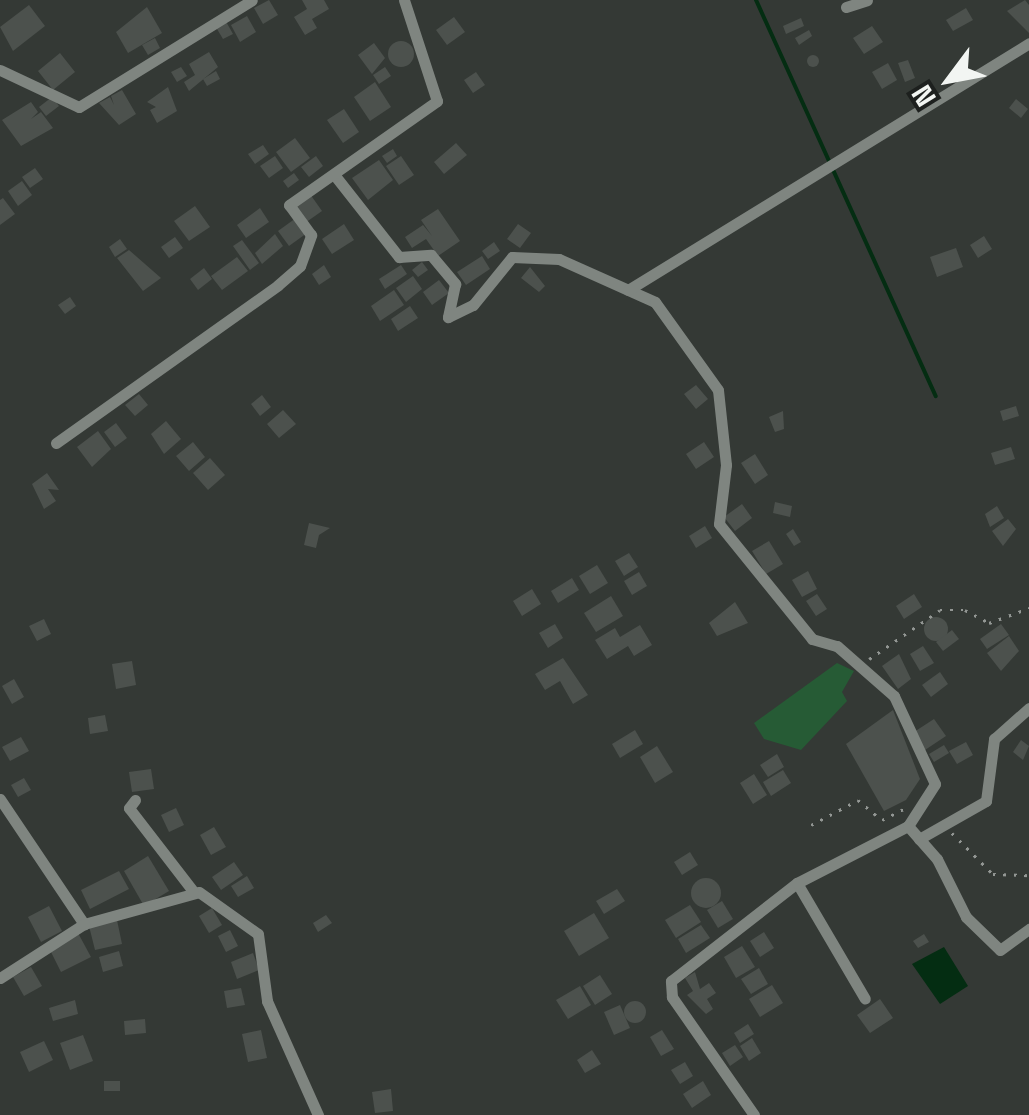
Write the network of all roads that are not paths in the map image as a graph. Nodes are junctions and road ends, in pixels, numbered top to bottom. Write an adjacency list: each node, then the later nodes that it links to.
1 (252, 0): 6 (street)
2 (404, 0): 7 (street)
3 (868, 0): 4 (street)
4 (846, 8)
5 (1029, 43): 8 (street)
6 (0, 70)
7 (336, 177): 8 (street); 9 (street)
8 (628, 290): 13 (street)
9 (56, 442)
10 (1029, 708): 14 (street)
11 (0, 799): 17 (street)
12 (135, 800): 16 (street)
13 (908, 826): 14 (street); 15 (street)
14 (920, 839): 18 (street)
15 (798, 883): 20 (street); 22 (street)
16 (194, 892): 17 (street); 21 (street)
17 (84, 924): 19 (street)
18 (1029, 928)
19 (0, 978)
20 (865, 1000)
21 (318, 1115)
22 (754, 1115)

